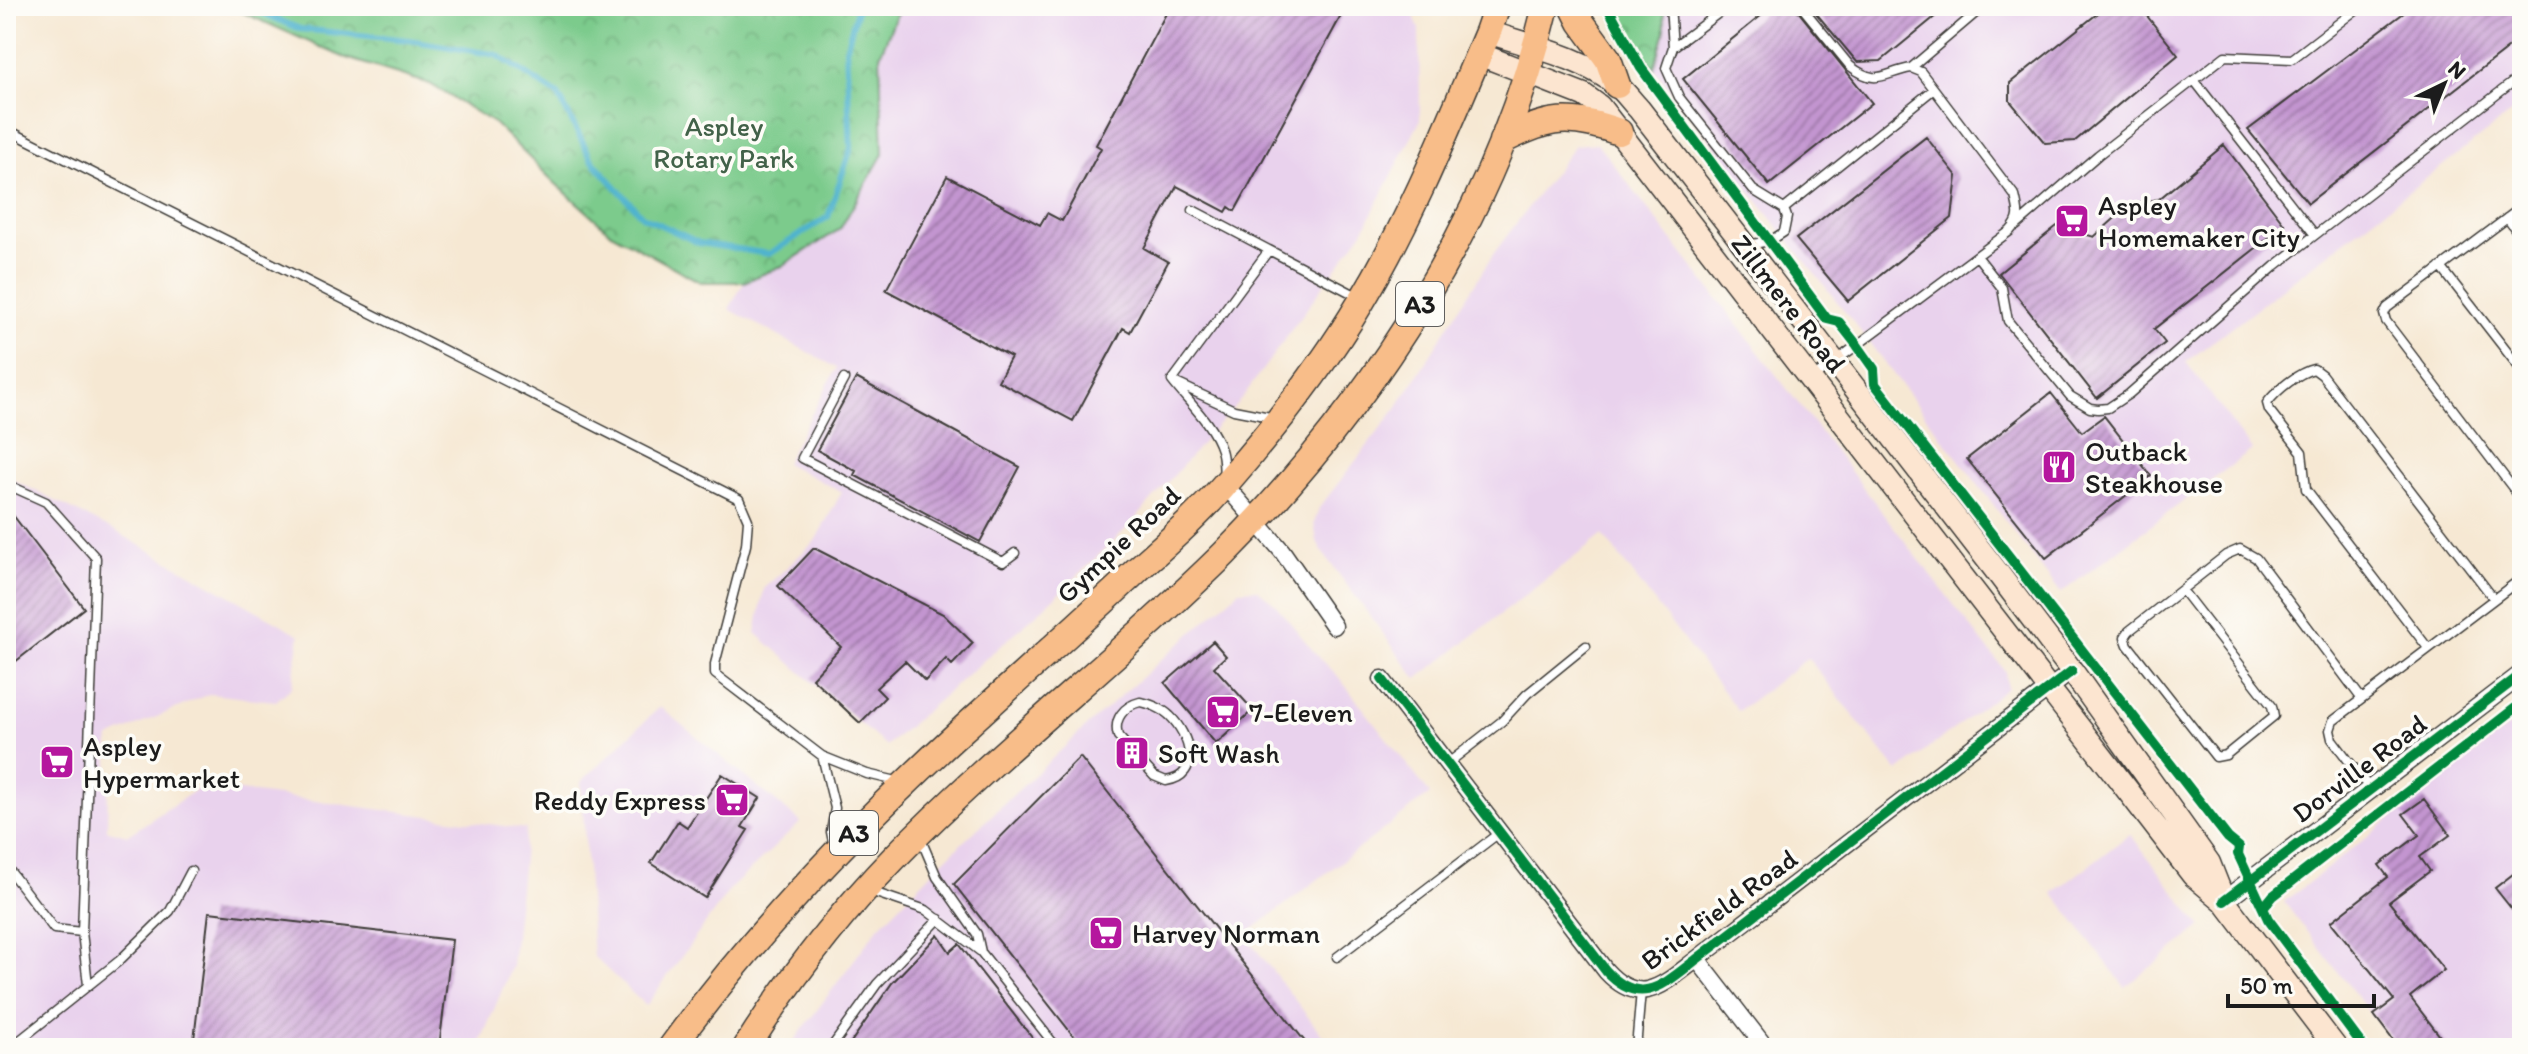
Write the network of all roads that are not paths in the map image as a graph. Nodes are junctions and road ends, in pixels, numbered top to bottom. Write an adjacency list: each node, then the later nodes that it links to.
1 (1497, 6): 9 (highway, Gympie Road / A3)
2 (1546, 6): 11 (highway, A3)
3 (1573, 6): 16 (highway)
4 (1670, 6): 10 (lane)
5 (1728, 6): 10 (lane)
6 (1801, 6): 12 (lane)
7 (1984, 6): 12 (lane)
8 (2361, 6): 15 (lane)
9 (1484, 43): 11 (main road, Zillmere Road); 13 (main road, Zillmere Road); 33 (highway, Gympie Road / A3)
10 (1673, 47): 22 (lane)
11 (1535, 48): 13 (highway, A3); 16 (main road, Zillmere Road)
12 (1911, 68): 17 (lane)
13 (1528, 74): 19 (main road, Zillmere Road); 20 (highway, A3)
14 (2522, 75): 26 (lane)
15 (2194, 80): 25 (lane); 26 (lane)
16 (1617, 85): 28 (main road, Zillmere Road)
17 (1934, 89): 22 (lane); 25 (lane)
18 (6, 129): 57 (lane)
19 (1619, 132): 20 (highway); 30 (main road, Zillmere Road)
20 (1502, 141): 43 (highway, A3)
21 (2522, 207): 24 (lane)
22 (1784, 209): 28 (lane)
23 (1193, 210): 29 (lane)
24 (2507, 218): 27 (lane); 32 (lane)
25 (2010, 231): 31 (lane)
26 (2315, 235): 31 (lane)
27 (2522, 238)
28 (1742, 239): 30 (lane); 34 (main road, Zillmere Road)
29 (1269, 250): 33 (lane); 38 (lane)
30 (1713, 252): 37 (main road, Zillmere Road)
31 (1977, 256): 34 (lane)
32 (2441, 267): 35 (lane); 42 (lane)
33 (1363, 299): 39 (highway, Gympie Road / A3)
34 (1836, 361): 37 (lane); 51 (main road, Zillmere Road)
35 (2522, 371)
36 (844, 379): 44 (lane)
37 (1811, 380): 54 (main road, Zillmere Road)
38 (1172, 381): 39 (lane); 41 (lane)
39 (1279, 418): 41 (highway, Gympie Road / A3)
40 (6, 484): 69 (lane)
41 (1225, 485): 43 (street); 59 (highway, Gympie Road / A3)
42 (2522, 500)
43 (1254, 521): 48 (street); 61 (highway, A3)
44 (1015, 553)
45 (2522, 578): 47 (lane)
46 (2182, 590): 46 (lane); 55 (lane)
47 (2494, 599): 50 (lane); 50 (lane)
48 (1334, 626)
49 (1586, 646): 58 (lane)
50 (2428, 648): 55 (lane)
51 (2072, 671): 54 (street, Brickfield Road); 67 (main road, Zillmere Road)
52 (2522, 674): 60 (street, Dorville Road)
53 (1382, 679): 58 (street, Brickfield Road)
54 (2049, 688): 67 (main road, Zillmere Road); 72 (street, Brickfield Road)
55 (2361, 698): 60 (lane)
56 (1169, 715): 56 (lane)
57 (822, 756): 59 (lane); 63 (lane)
58 (1446, 764): 62 (street, Brickfield Road)
59 (906, 783): 63 (highway, Gympie Road / A3)
60 (2370, 790): 67 (street, Dorville Road)
61 (919, 833): 66 (highway, A3); 70 (lane)
62 (1499, 833): 71 (lane); 74 (street, Brickfield Road)
63 (835, 851): 76 (highway, Gympie Road / A3)
64 (6, 866): 69 (lane)
65 (191, 871): 73 (lane)
66 (865, 890): 68 (lane); 77 (highway, A3)
67 (2224, 901): 82 (main road, Zillmere Road)
68 (939, 919): 70 (lane); 78 (lane)
69 (82, 932): 73 (lane)
70 (981, 952): 79 (lane)
71 (1337, 957)
72 (1697, 959): 74 (street, Brickfield Road); 81 (street)
73 (88, 985): 75 (lane)
74 (1641, 991): 80 (lane)
75 (10, 1048)
76 (671, 1048)
77 (746, 1048)
78 (831, 1048)
79 (1057, 1048)
80 (1636, 1048)
81 (1766, 1048)
82 (2336, 1048)

